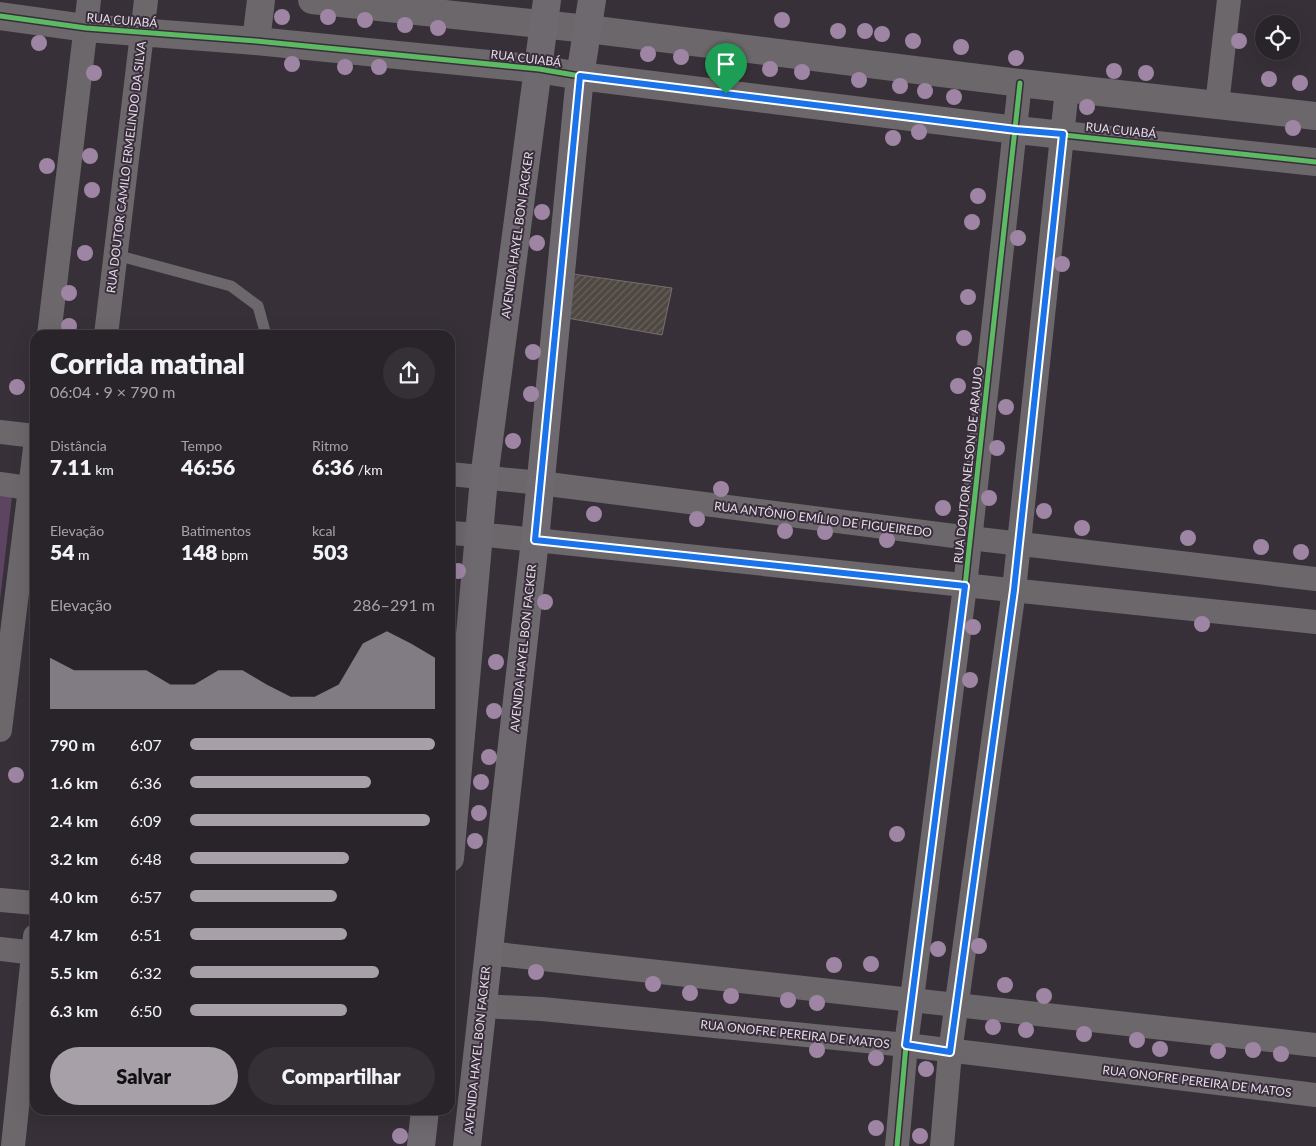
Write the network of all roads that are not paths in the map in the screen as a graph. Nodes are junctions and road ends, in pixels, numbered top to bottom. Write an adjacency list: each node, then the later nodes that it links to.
1 (89, 0): 9 (street)
2 (146, 0): 11 (street, RUA DOUTOR CAMILO ERMELINDO DA SILVA)
3 (261, 0): 12 (street)
4 (312, 0): 7 (street)
5 (592, 0): 10 (main road, AVENIDA HAYEL BON FACKER)
6 (1229, 0): 17 (street)
7 (546, 13): 10 (street); 13 (main road, AVENIDA HAYEL BON FACKER)
8 (0, 16): 9 (street, RUA CUIABÁ)
9 (86, 28): 11 (street, RUA CUIABÁ); 23 (street)
10 (588, 29): 14 (main road, AVENIDA HAYEL BON FACKER); 15 (street)
11 (142, 32): 12 (street, RUA CUIABÁ); 22 (street, RUA DOUTOR CAMILO ERMELINDO DA SILVA)
12 (256, 41): 13 (street, RUA CUIABÁ)
13 (539, 69): 14 (street, RUA CUIABÁ); 29 (main road, AVENIDA HAYEL BON FACKER)
14 (580, 76): 19 (street, RUA CUIABÁ); 30 (main road, AVENIDA HAYEL BON FACKER)
15 (1020, 83): 16 (street); 19 (street, RUA DOUTOR NELSON DE ARAUJO)
16 (1066, 89): 17 (street); 20 (street)
17 (1217, 105): 18 (street)
18 (1316, 116)
19 (1016, 130): 20 (street, RUA CUIABÁ); 36 (street, RUA DOUTOR NELSON DE ARAUJO)
20 (1063, 134): 21 (street, RUA CUIABÁ); 38 (street)
21 (1316, 162)
22 (116, 255): 24 (street, RUA DOUTOR CAMILO ERMELINDO DA SILVA); 25 (lane)
23 (50, 330)
24 (107, 330)
25 (265, 330)
26 (0, 432): 27 (street)
27 (30, 435)
28 (455, 475): 29 (street, RUA ANTÔNIO EMÍLIO DE FIGUEIREDO)
29 (484, 478): 30 (street, RUA ANTÔNIO EMÍLIO DE FIGUEIREDO); 35 (main road, AVENIDA HAYEL BON FACKER)
30 (540, 482): 36 (street, RUA ANTÔNIO EMÍLIO DE FIGUEIREDO); 37 (main road, AVENIDA HAYEL BON FACKER)
31 (0, 484): 32 (street)
32 (30, 488)
33 (30, 503): 43 (street)
34 (455, 533): 35 (street)
35 (479, 534): 37 (street); 44 (main road, AVENIDA HAYEL BON FACKER)
36 (970, 538): 38 (street, RUA ANTÔNIO EMÍLIO DE FIGUEIREDO); 40 (street, RUA DOUTOR NELSON DE ARAUJO)
37 (535, 540): 40 (street); 49 (main road, AVENIDA HAYEL BON FACKER)
38 (1018, 544): 39 (street, RUA ANTÔNIO EMÍLIO DE FIGUEIREDO); 41 (street)
39 (1316, 578)
40 (965, 586): 41 (street); 51 (street, RUA DOUTOR NELSON DE ARAUJO)
41 (1014, 590): 42 (street); 52 (street)
42 (1316, 622)
43 (0, 730)
44 (455, 802)
45 (0, 900): 46 (street)
46 (30, 903)
47 (30, 947): 48 (street)
48 (0, 949)
49 (488, 953): 51 (street); 53 (main road, AVENIDA HAYEL BON FACKER)
50 (30, 985): 59 (street)
51 (913, 1000): 52 (street); 54 (street, RUA DOUTOR NELSON DE ARAUJO)
52 (956, 1005): 55 (street); 56 (street)
53 (482, 1006): 54 (street, RUA ONOFRE PEREIRA DE MATOS); 61 (main road, AVENIDA HAYEL BON FACKER)
54 (906, 1045): 56 (street, RUA ONOFRE PEREIRA DE MATOS); 62 (street, RUA DOUTOR NELSON DE ARAUJO)
55 (1316, 1045)
56 (950, 1052): 57 (street, RUA ONOFRE PEREIRA DE MATOS); 63 (street)
57 (1316, 1095)
58 (424, 1115): 60 (main road)
59 (13, 1146)
60 (421, 1146)
61 (467, 1146)
62 (897, 1146)
63 (942, 1146)

